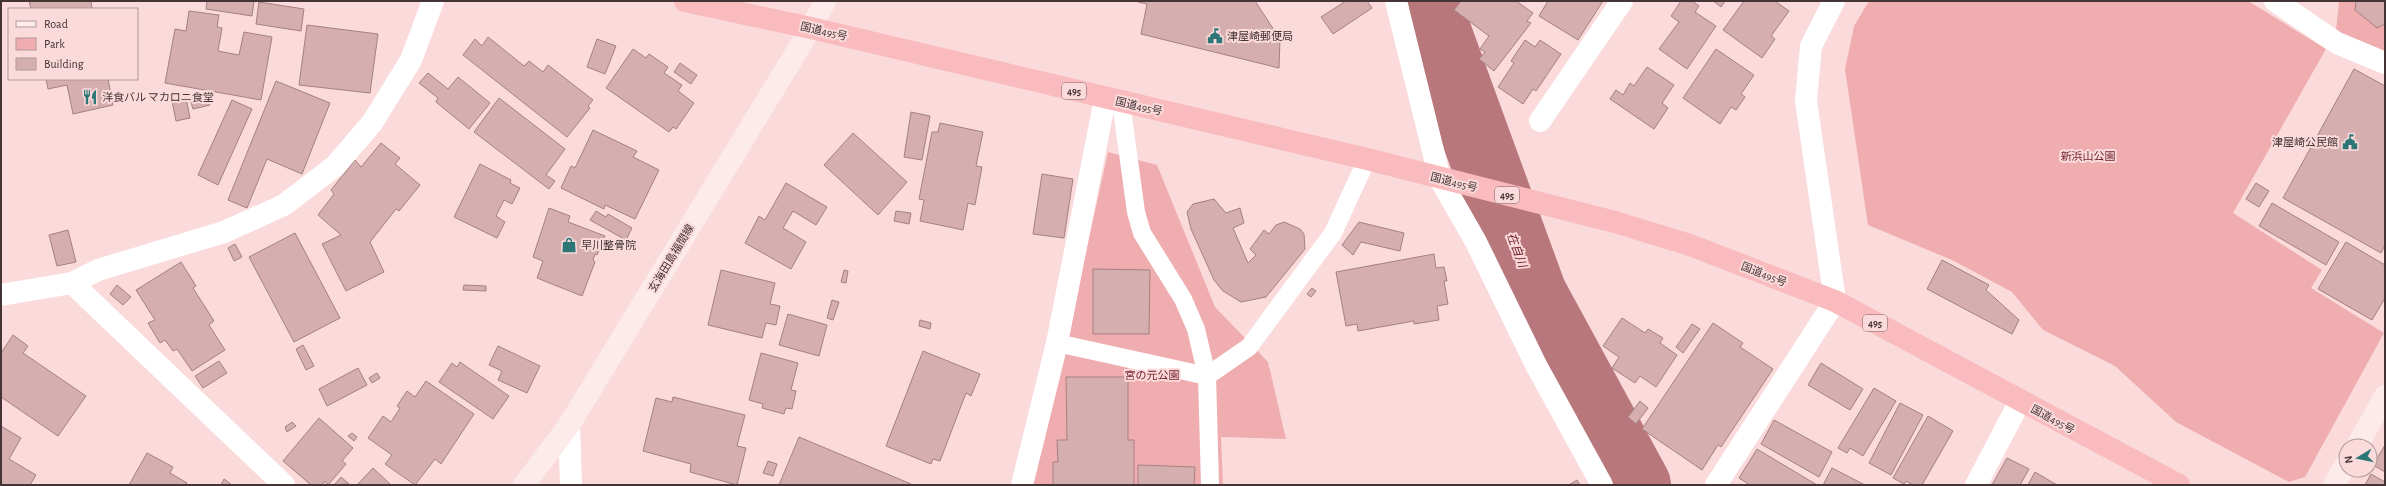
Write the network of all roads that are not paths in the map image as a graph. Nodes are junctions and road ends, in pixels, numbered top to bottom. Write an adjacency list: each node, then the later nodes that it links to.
1 (433, 1): 14 (street)
2 (685, 1): 8 (highway, 国道495号 / 495)
3 (825, 1): 8 (main road, 玄海田島福間線)
4 (1396, 1): 13 (street)
5 (1622, 1): 11 (street)
6 (1834, 1): 16 (street)
7 (2275, 1): 9 (street)
8 (811, 28): 10 (highway, 国道495号 / 495); 21 (main road, 玄海田島福間線)
9 (2385, 63)
10 (1113, 101): 12 (highway, 国道495号 / 495); 17 (street); 18 (lane)
11 (1540, 122)
12 (1367, 160): 13 (highway, 国道495号 / 495); 18 (lane)
13 (1440, 178): 16 (highway, 国道495号 / 495); 28 (street)
14 (72, 283): 15 (street); 23 (street)
15 (1, 295)
16 (1835, 301): 20 (highway, 国道495号 / 495); 29 (street)
17 (1057, 343): 18 (lane); 26 (street)
18 (1207, 376): 27 (lane)
19 (2385, 396): 22 (main road)
20 (2020, 401): 30 (street); 31 (highway, 国道495号 / 495)
21 (569, 425): 24 (main road, 玄海田島福間線); 25 (street)
22 (2361, 438)
23 (284, 485)
24 (524, 485)
25 (571, 485)
26 (1022, 485)
27 (1210, 485)
28 (1602, 485)
29 (1716, 485)
30 (1976, 485)
31 (2179, 485)

